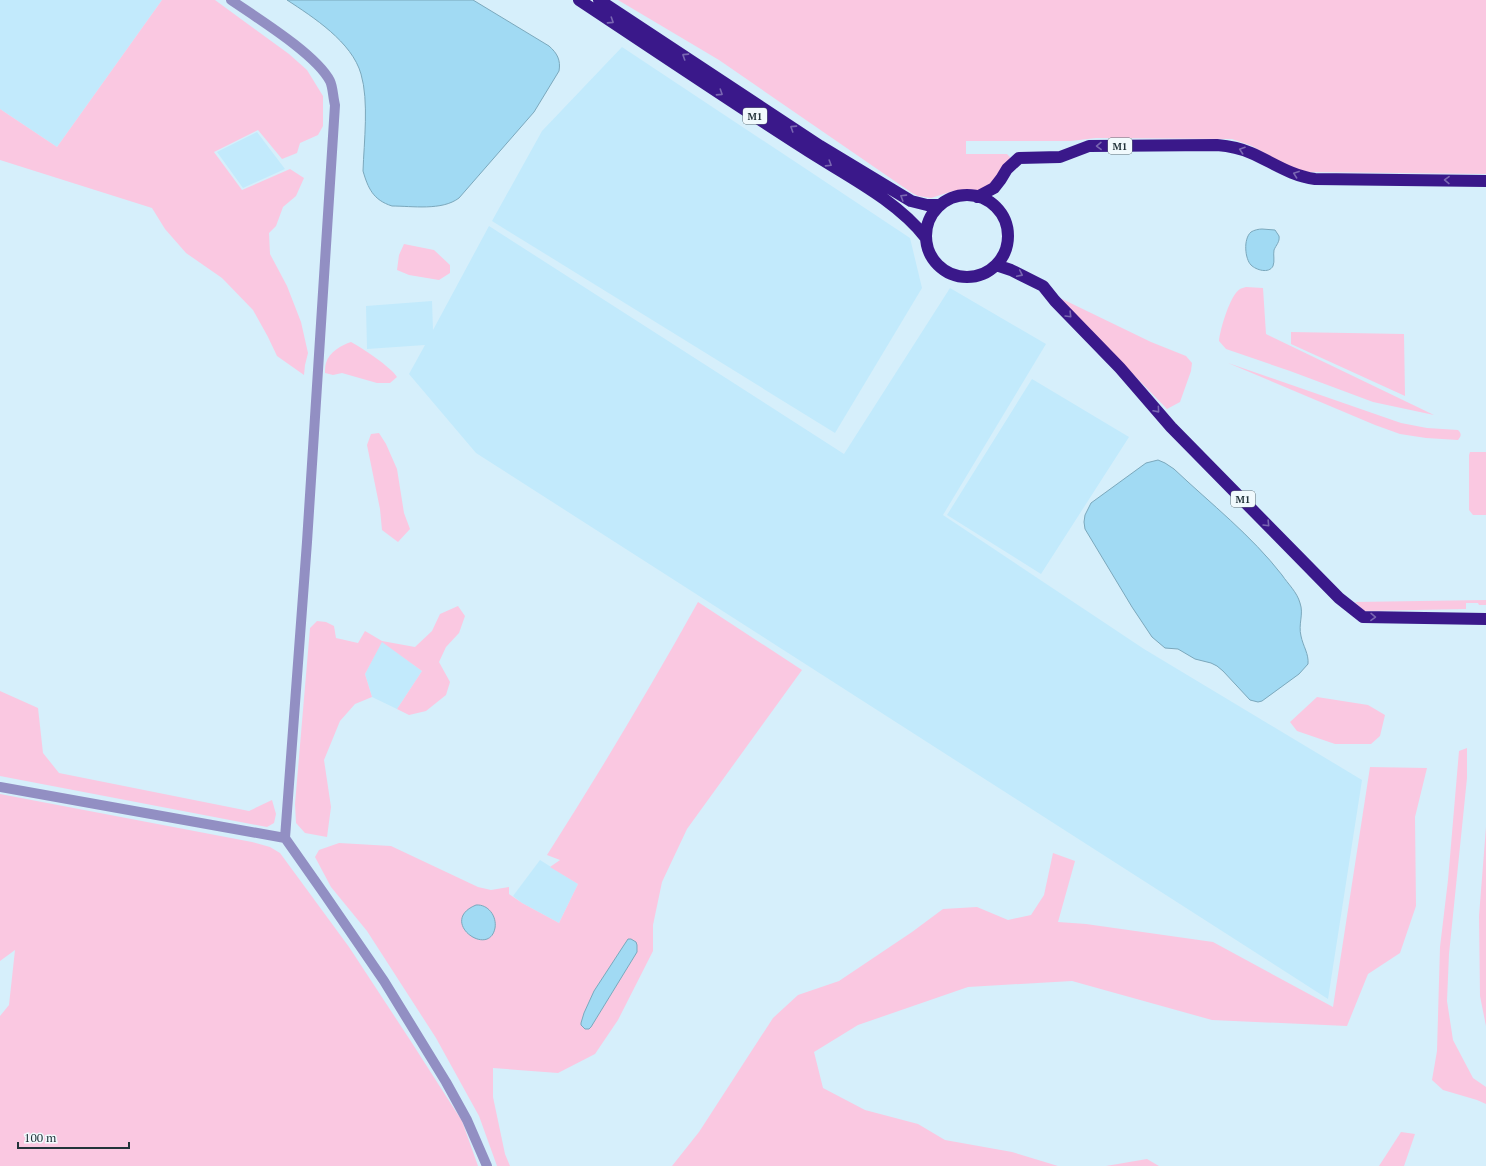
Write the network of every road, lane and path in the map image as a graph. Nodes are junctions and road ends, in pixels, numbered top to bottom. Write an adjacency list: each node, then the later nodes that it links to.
1 (231, 0): 11 (street)
2 (579, 0): 7 (highway, М1, one-way to 7)
3 (599, 0): 6 (highway, М1, one-way to 3)
4 (1486, 181): 5 (highway, М1, one-way to 5)
5 (977, 197): 6 (highway); 8 (highway)
6 (940, 205): 7 (highway)
7 (926, 238): 8 (highway, М1)
8 (996, 265): 9 (highway, М1, one-way to 9)
9 (1486, 619)
10 (0, 787): 11 (street)
11 (285, 838): 12 (street)
12 (487, 1166)

